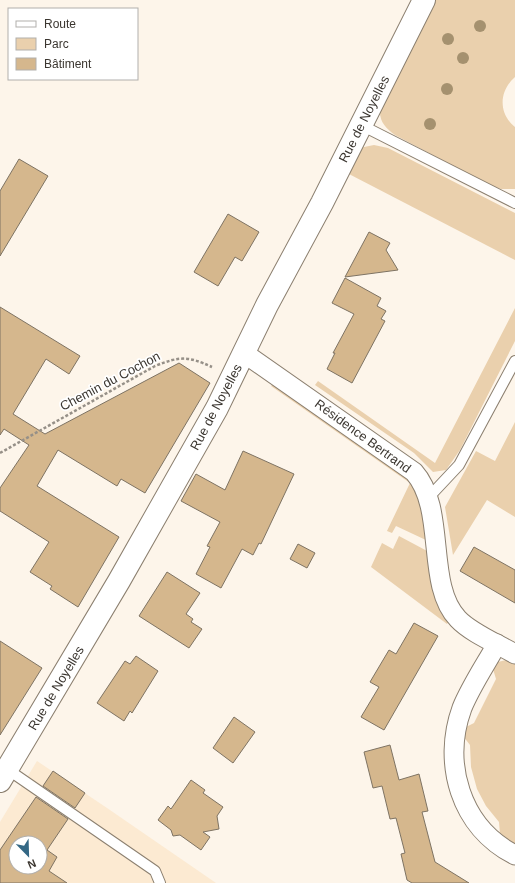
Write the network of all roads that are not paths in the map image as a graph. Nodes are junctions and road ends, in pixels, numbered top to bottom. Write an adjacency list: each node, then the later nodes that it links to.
1 (424, 0): 2 (street, Rue de Noyelles)
2 (361, 125): 3 (lane); 4 (street, Rue de Noyelles)
3 (515, 203)
4 (244, 353): 6 (street, Résidence Bertrand); 9 (street, Rue de Noyelles)
5 (515, 361): 6 (lane)
6 (429, 497): 7 (street, Résidence Bertrand)
7 (497, 644): 8 (street, Résidence Bertrand); 10 (street)
8 (515, 654)
9 (4, 775): 11 (lane)
10 (515, 855)
11 (160, 883)

